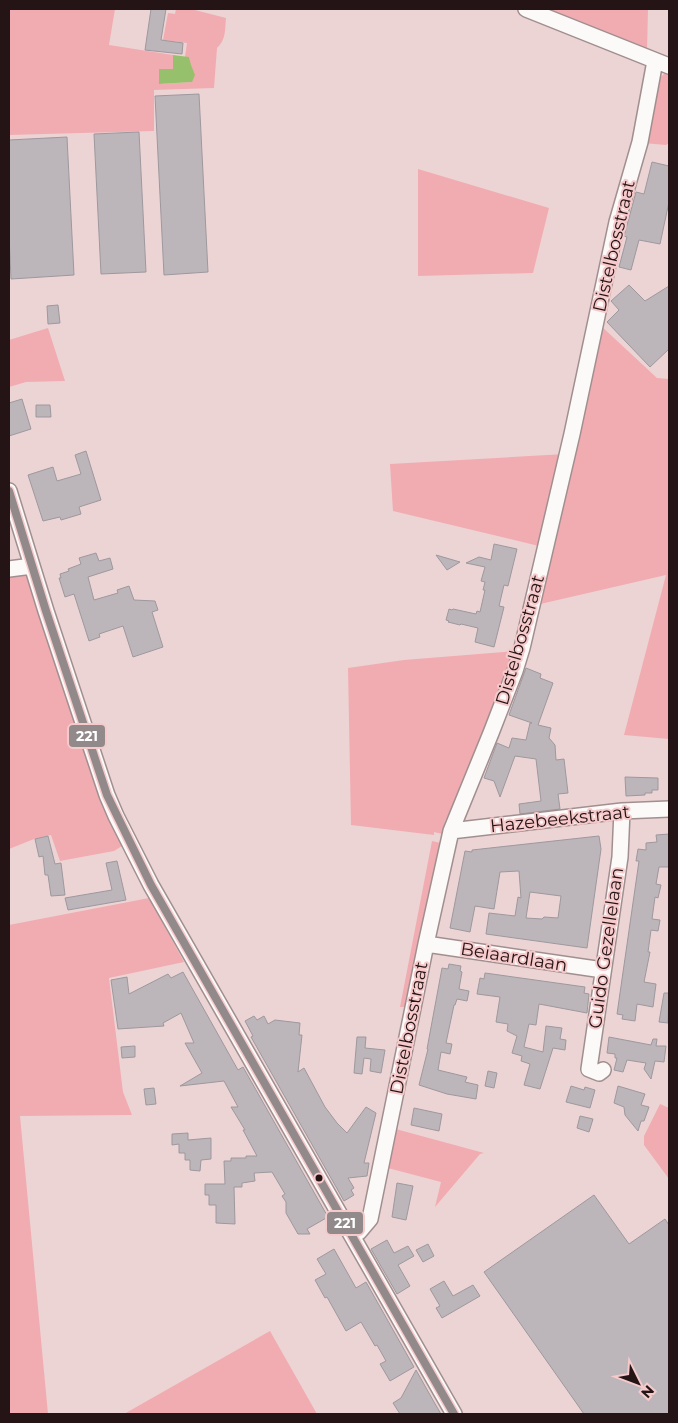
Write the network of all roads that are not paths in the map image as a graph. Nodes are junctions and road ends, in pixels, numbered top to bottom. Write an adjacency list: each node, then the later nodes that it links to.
1 (526, 9): 2 (street)
2 (662, 64): 8 (street, Distelbosstraat)
3 (9, 491): 4 (street)
4 (32, 566): 5 (street); 12 (street)
5 (9, 569)
6 (669, 809): 7 (street, Hazebeekstraat)
7 (622, 811): 8 (street, Hazebeekstraat); 10 (street, Guido Gezellelaan)
8 (451, 831): 9 (street, Distelbosstraat)
9 (426, 944): 10 (street, Beiaardlaan); 12 (street, Distelbosstraat)
10 (603, 970): 11 (street, Guido Gezellelaan)
11 (603, 1070)
12 (352, 1235): 13 (street)
13 (454, 1414)

